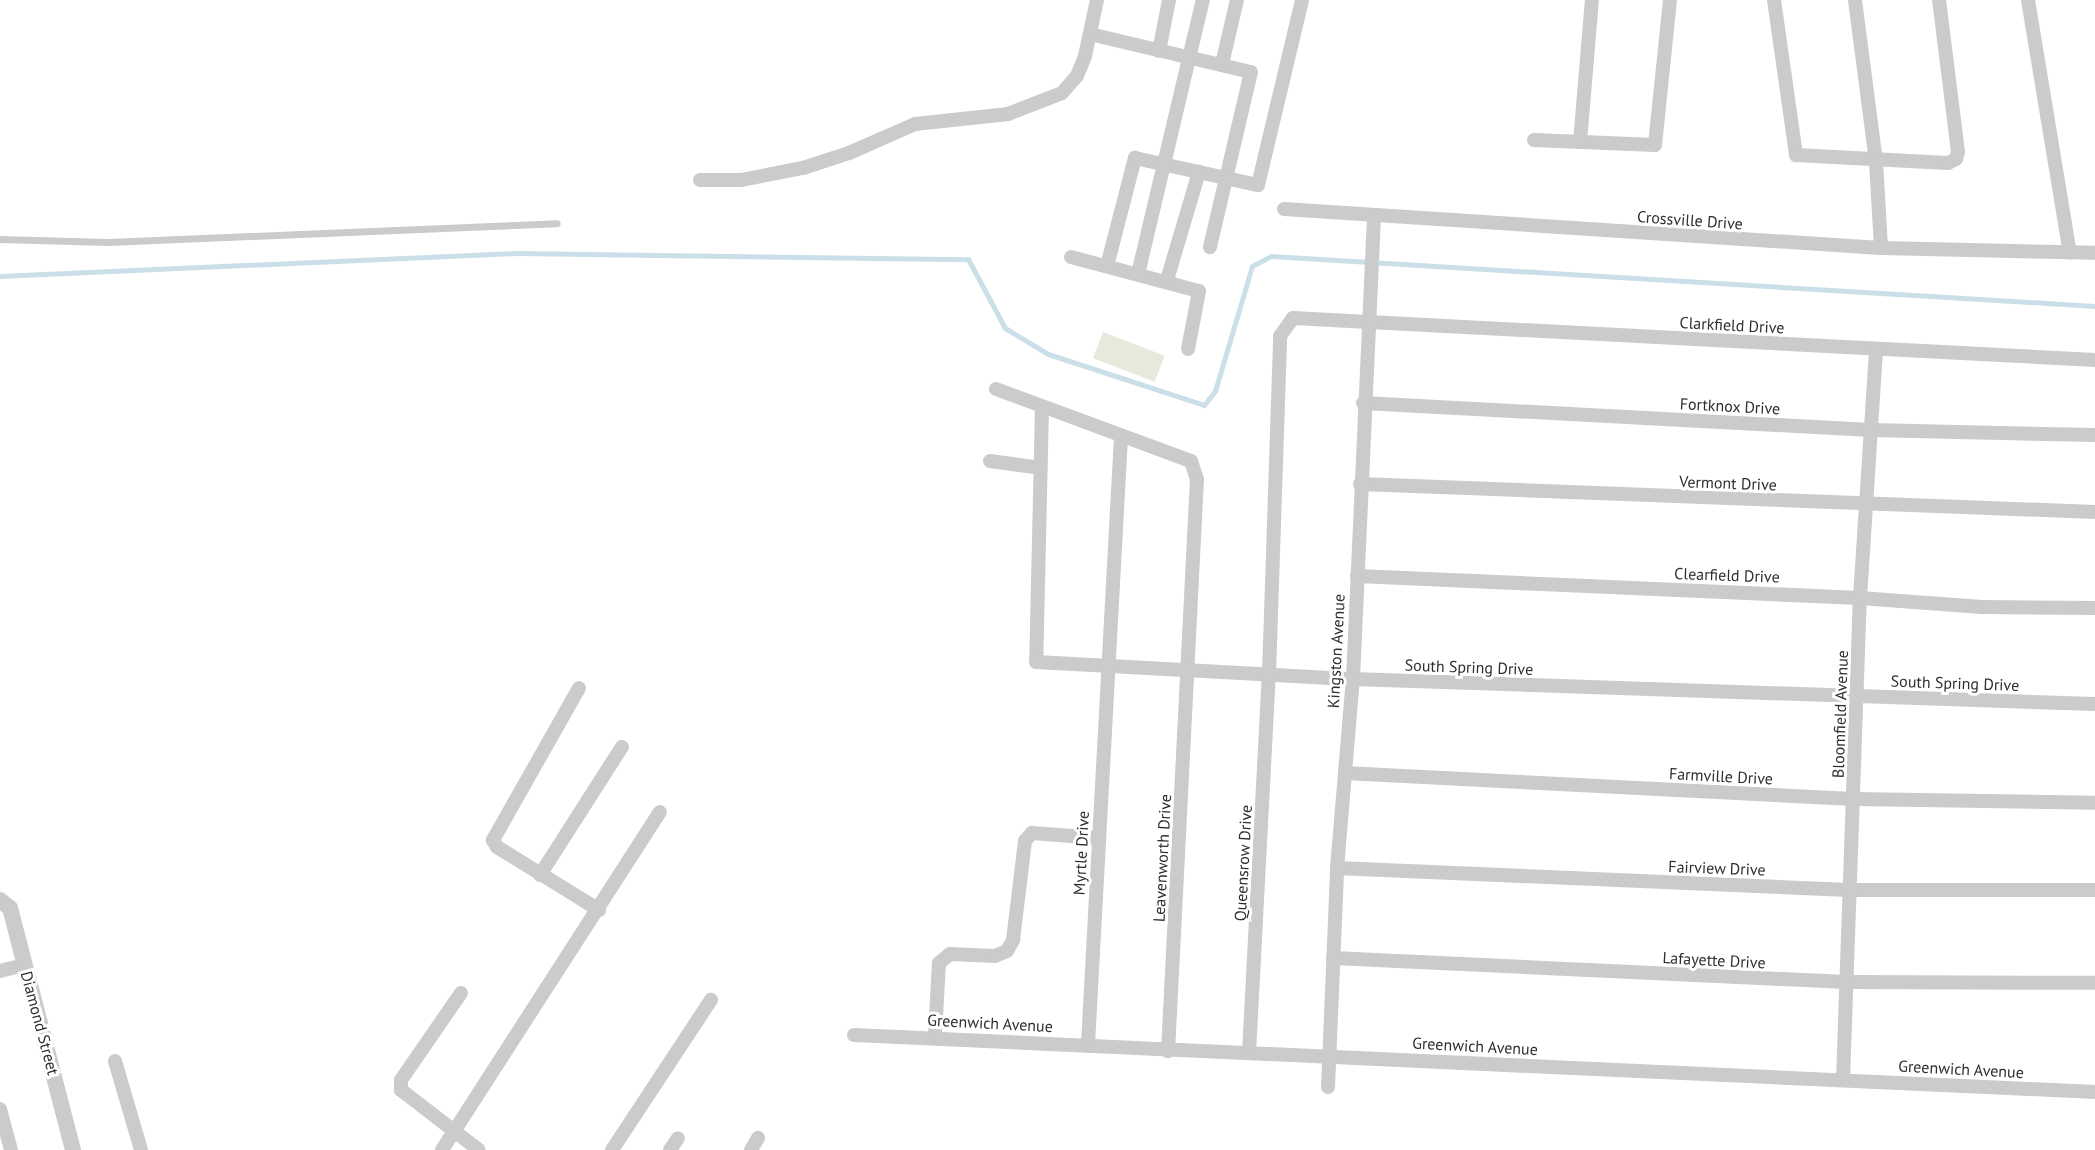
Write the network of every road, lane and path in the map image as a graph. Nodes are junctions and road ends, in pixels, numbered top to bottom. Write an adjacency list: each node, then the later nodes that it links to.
1 (1097, 0): 12 (street)
2 (1169, 0): 13 (street)
3 (1203, 0): 14 (street)
4 (1237, 0): 15 (street)
5 (1302, 0): 21 (street)
6 (1592, 0): 17 (street)
7 (1670, 0): 17 (street)
8 (1774, 0): 18 (street)
9 (1855, 0): 18 (street)
10 (1939, 0): 18 (street)
11 (2028, 0): 29 (street)
12 (1090, 34): 13 (street); 22 (street)
13 (1159, 51): 14 (street)
14 (1191, 57): 15 (street); 19 (street)
15 (1222, 64): 21 (street)
16 (1534, 140): 17 (street)
17 (1580, 142)
18 (1875, 161): 28 (street)
19 (1164, 163): 20 (street); 32 (street); 33 (street)
20 (1198, 172): 21 (street); 34 (street)
21 (1227, 178): 27 (street)
22 (700, 180)
23 (1284, 209): 24 (street, Crossville Drive)
24 (1374, 217): 28 (street, Crossville Drive); 35 (street, Kingston Avenue)
25 (557, 223): 26 (lane)
26 (0, 239)
27 (1210, 247)
28 (1881, 248): 29 (street, Crossville Drive)
29 (2070, 253): 30 (street, Crossville Drive)
30 (2095, 253)
31 (1071, 257): 32 (street)
32 (1107, 266): 33 (street)
33 (1138, 274): 34 (street)
34 (1167, 280): 36 (street)
35 (1368, 322): 37 (street, Clarkfield Drive); 40 (street, Kingston Avenue); 55 (street, Clarkfield Drive)
36 (1188, 349)
37 (1876, 350): 38 (street, Clarkfield Drive); 42 (street, Bloomfield Avenue)
38 (2095, 360)
39 (996, 389): 41 (street)
40 (1363, 403): 42 (street, Fortknox Drive); 47 (street, Kingston Avenue)
41 (1042, 407): 44 (street); 46 (street, South Spring Drive)
42 (1870, 430): 43 (street, Fortknox Drive); 48 (street, Bloomfield Avenue)
43 (2095, 435)
44 (1121, 436): 53 (street, Myrtle Drive); 54 (street, Leavenworth Drive)
45 (990, 461): 46 (street)
46 (1041, 468): 53 (street, South Spring Drive)
47 (1360, 484): 48 (street, Vermont Drive); 50 (street, Kingston Avenue)
48 (1866, 505): 49 (street, Vermont Drive); 51 (street, Bloomfield Avenue)
49 (2095, 512)
50 (1356, 576): 51 (street, Clearfield Drive); 56 (street, Kingston Avenue)
51 (1860, 597): 52 (street, Clearfield Drive); 58 (street, Bloomfield Avenue)
52 (2095, 608)
53 (1111, 664): 54 (street, South Spring Drive); 65 (street, Myrtle Drive)
54 (1189, 668): 55 (street, South Spring Drive); 82 (street, Leavenworth Drive)
55 (1269, 674): 56 (street, South Spring Drive); 83 (street, Queensrow Drive)
56 (1353, 679): 58 (street, South Spring Drive); 61 (street, Kingston Avenue)
57 (579, 688): 67 (street)
58 (1859, 697): 59 (street, South Spring Drive); 62 (street, Bloomfield Avenue)
59 (2095, 704)
60 (622, 747): 67 (street)
61 (1345, 772): 62 (street, Farmville Drive); 66 (street, Kingston Avenue)
62 (1852, 799): 63 (street, Farmville Drive); 68 (street, Bloomfield Avenue)
63 (2095, 803)
64 (660, 812): 71 (street)
65 (1098, 838): 80 (street); 81 (street, Myrtle Drive)
66 (1337, 868): 68 (street, Fairview Drive); 72 (street, Kingston Avenue)
67 (540, 875): 71 (street)
68 (1849, 890): 69 (street, Fairview Drive); 75 (street, Bloomfield Avenue)
69 (2095, 890)
70 (3, 906): 73 (street, Diamond Street)
71 (599, 910): 90 (street)
72 (1333, 957): 75 (street, Lafayette Drive); 84 (street, Kingston Avenue)
73 (24, 965): 74 (street); 93 (street, Diamond Street)
74 (0, 971)
75 (1845, 982): 76 (street, Lafayette Drive); 86 (street, Bloomfield Avenue)
76 (2095, 983)
77 (461, 993): 90 (street)
78 (711, 1000): 97 (street)
79 (854, 1035): 80 (street, Greenwich Avenue)
80 (934, 1036): 81 (street, Greenwich Avenue)
81 (1088, 1044): 82 (street, Greenwich Avenue)
82 (1168, 1051): 83 (street, Greenwich Avenue)
83 (1249, 1053): 84 (street, Greenwich Avenue)
84 (1329, 1056): 86 (street, Greenwich Avenue); 87 (street, Kingston Avenue)
85 (116, 1060): 94 (street)
86 (1843, 1080): 88 (street, Greenwich Avenue)
87 (1328, 1087)
88 (2095, 1092)
89 (0, 1109): 92 (street)
90 (452, 1132): 95 (street); 96 (street)
91 (678, 1138): 98 (street)
92 (11, 1150)
93 (74, 1150)
94 (141, 1150)
95 (442, 1150)
96 (479, 1150)
97 (612, 1150)
98 (670, 1150)

